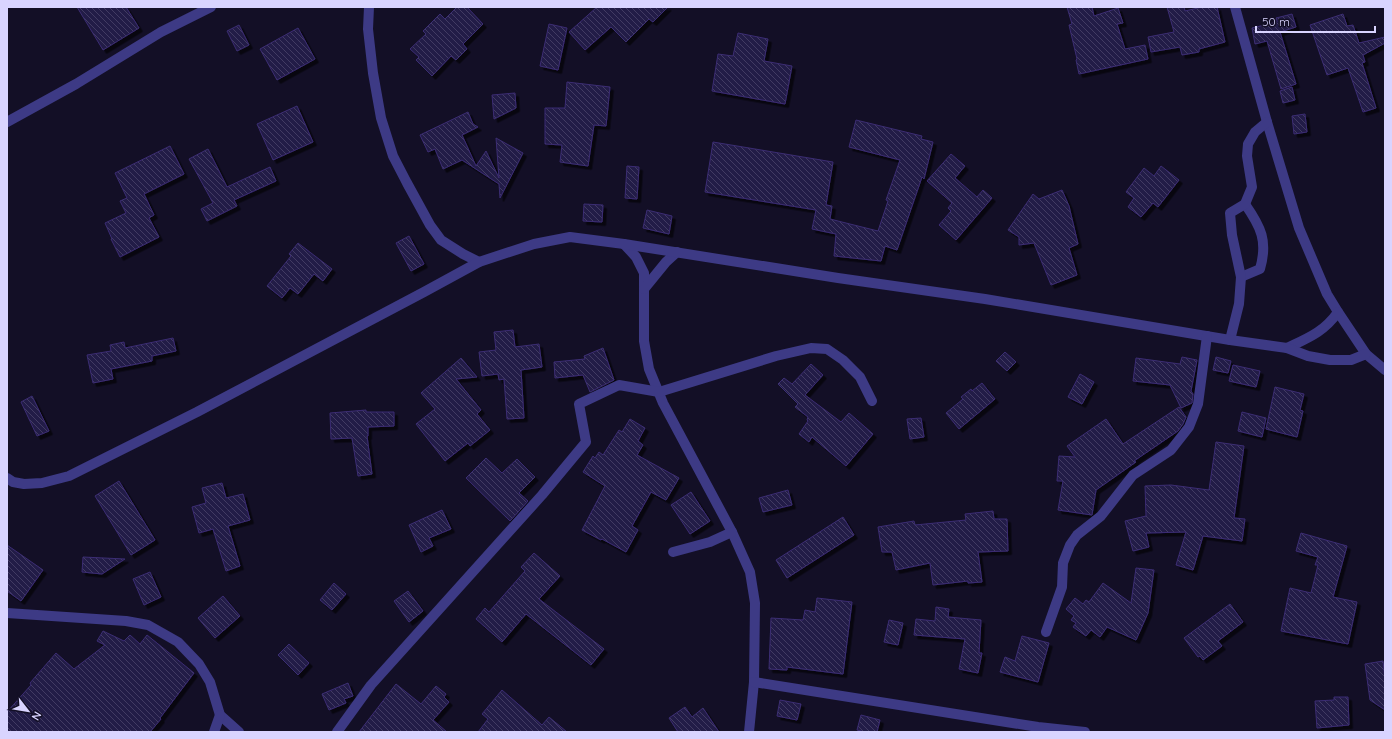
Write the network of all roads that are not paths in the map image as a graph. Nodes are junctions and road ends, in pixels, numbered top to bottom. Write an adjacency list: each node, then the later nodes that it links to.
1 (211, 7): 4 (street)
2 (369, 7): 9 (street)
3 (1235, 7): 5 (street)
4 (7, 122)
5 (1267, 122): 6 (street); 12 (street)
6 (1245, 204): 10 (street); 10 (street)
7 (624, 244): 8 (street); 9 (street); 11 (street)
8 (677, 252): 11 (street); 13 (street)
9 (479, 262): 20 (street)
10 (1241, 277): 14 (street)
11 (644, 289): 18 (street)
12 (1338, 312): 15 (street); 16 (street)
13 (1206, 336): 14 (street); 24 (street)
14 (1230, 340): 15 (street)
15 (1287, 348): 16 (street)
16 (1366, 354): 17 (street)
17 (1385, 370)
18 (659, 392): 19 (street); 21 (street); 29 (street)
19 (872, 401)
20 (7, 478)
21 (732, 532): 22 (street); 25 (street)
22 (673, 552)
23 (7, 613): 26 (street)
24 (1046, 632)
25 (754, 682): 30 (street); 31 (street)
26 (220, 715): 27 (street); 28 (street)
27 (214, 732)
28 (239, 732)
29 (336, 732)
30 (749, 732)
31 (1085, 732)

